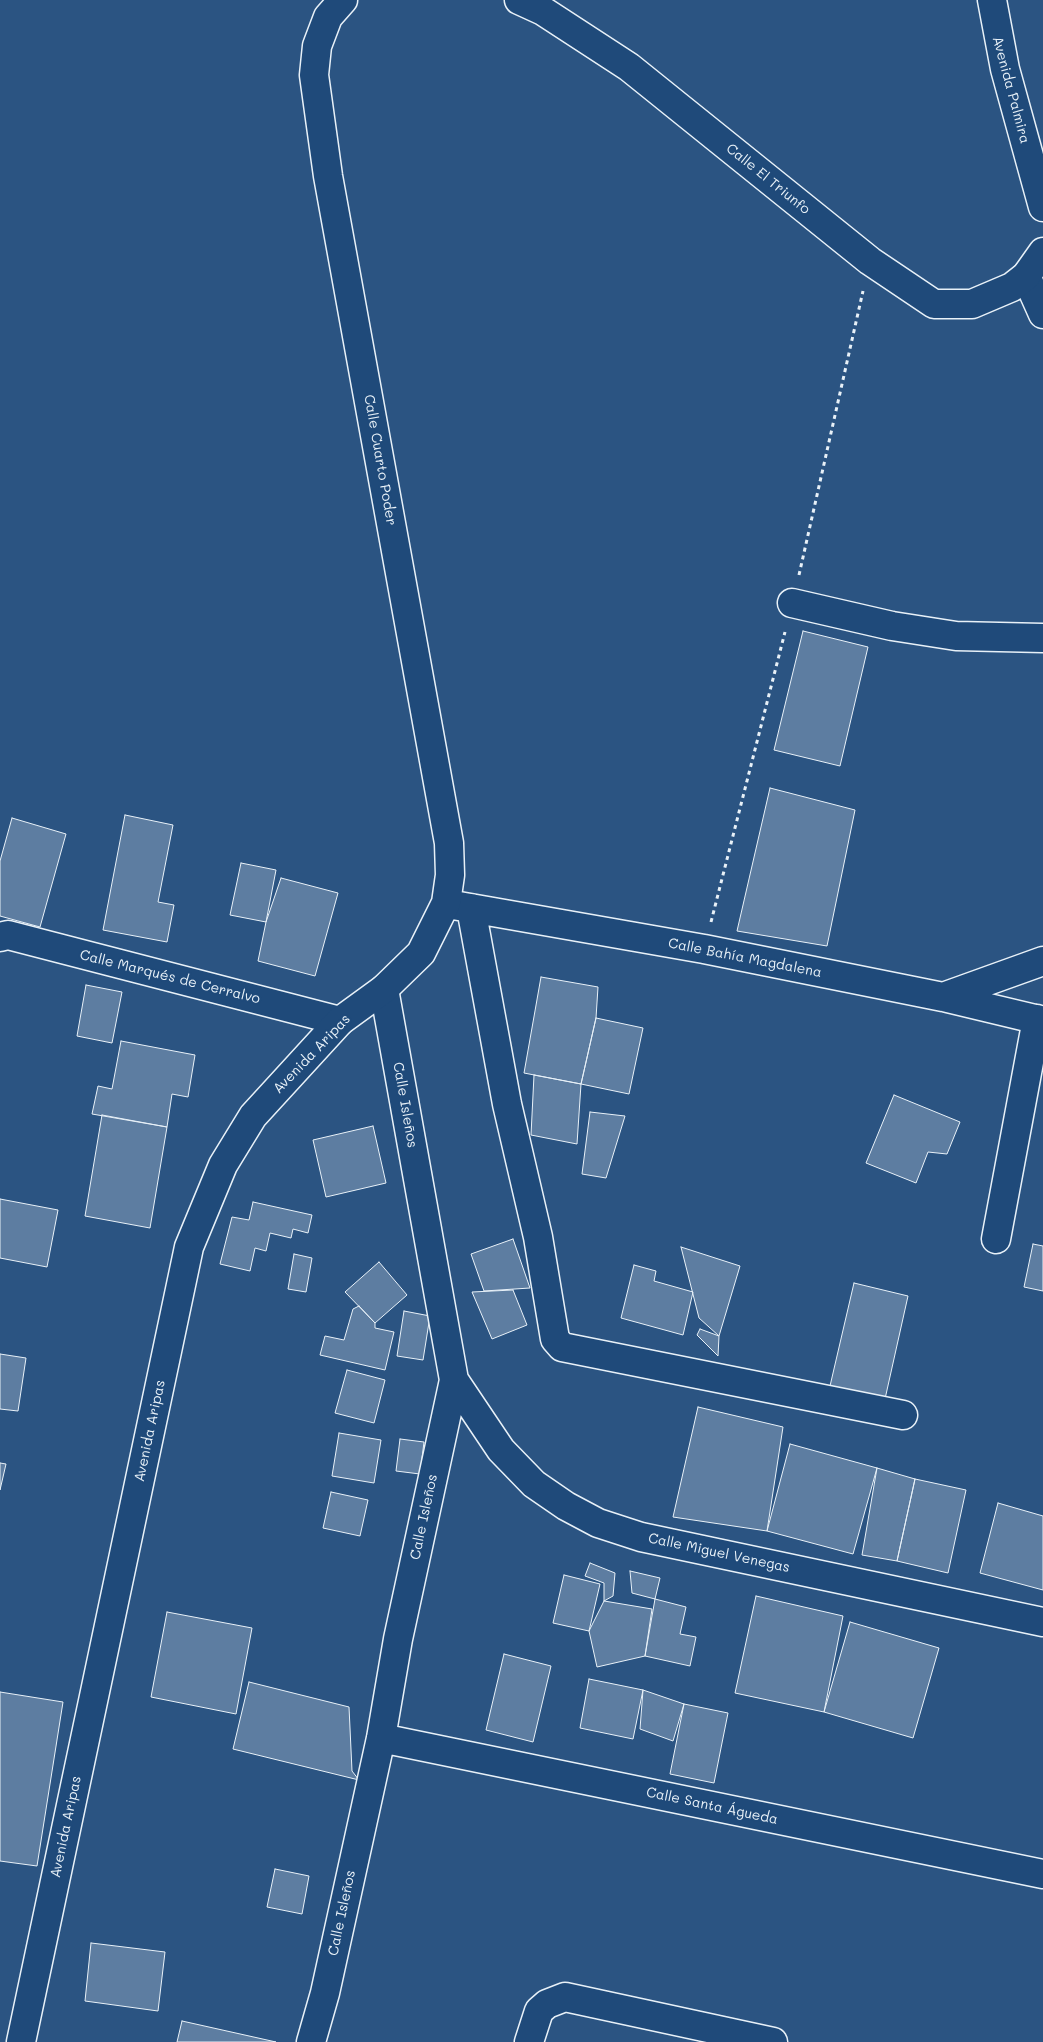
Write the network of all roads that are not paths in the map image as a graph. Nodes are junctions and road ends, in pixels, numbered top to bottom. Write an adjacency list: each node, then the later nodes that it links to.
1 (519, 0): 6 (street, Calle El Triunfo)
2 (992, 0): 4 (street, Avenida Palmira)
3 (335, 8): 10 (street, Calle Cuarto Poder)
4 (1043, 207)
5 (1043, 252): 6 (street)
6 (1026, 276): 7 (street)
7 (1043, 314)
8 (792, 603): 9 (street)
9 (1043, 638)
10 (458, 906): 13 (street, Avenida Aripas); 14 (street, Calle Bahía Magdalena); 19 (street)
11 (0, 937): 15 (street, Calle Marqués de Cerralvo)
12 (1043, 961): 14 (street)
13 (384, 989): 15 (street, Avenida Aripas); 18 (street, Calle Isleños)
14 (943, 997): 16 (street, Calle Bahía Magdalena)
15 (340, 1020): 23 (street, Avenida Aripas)
16 (1040, 1020): 17 (street)
17 (996, 1239)
18 (454, 1380): 20 (street, Calle Miguel Venegas); 21 (street, Calle Isleños)
19 (903, 1415)
20 (1043, 1622)
21 (381, 1738): 22 (street, Calle Santa Águeda); 24 (street, Calle Isleños)
22 (1043, 1874)
23 (21, 2042)
24 (311, 2042)
25 (529, 2042): 26 (street)
26 (774, 2042)

